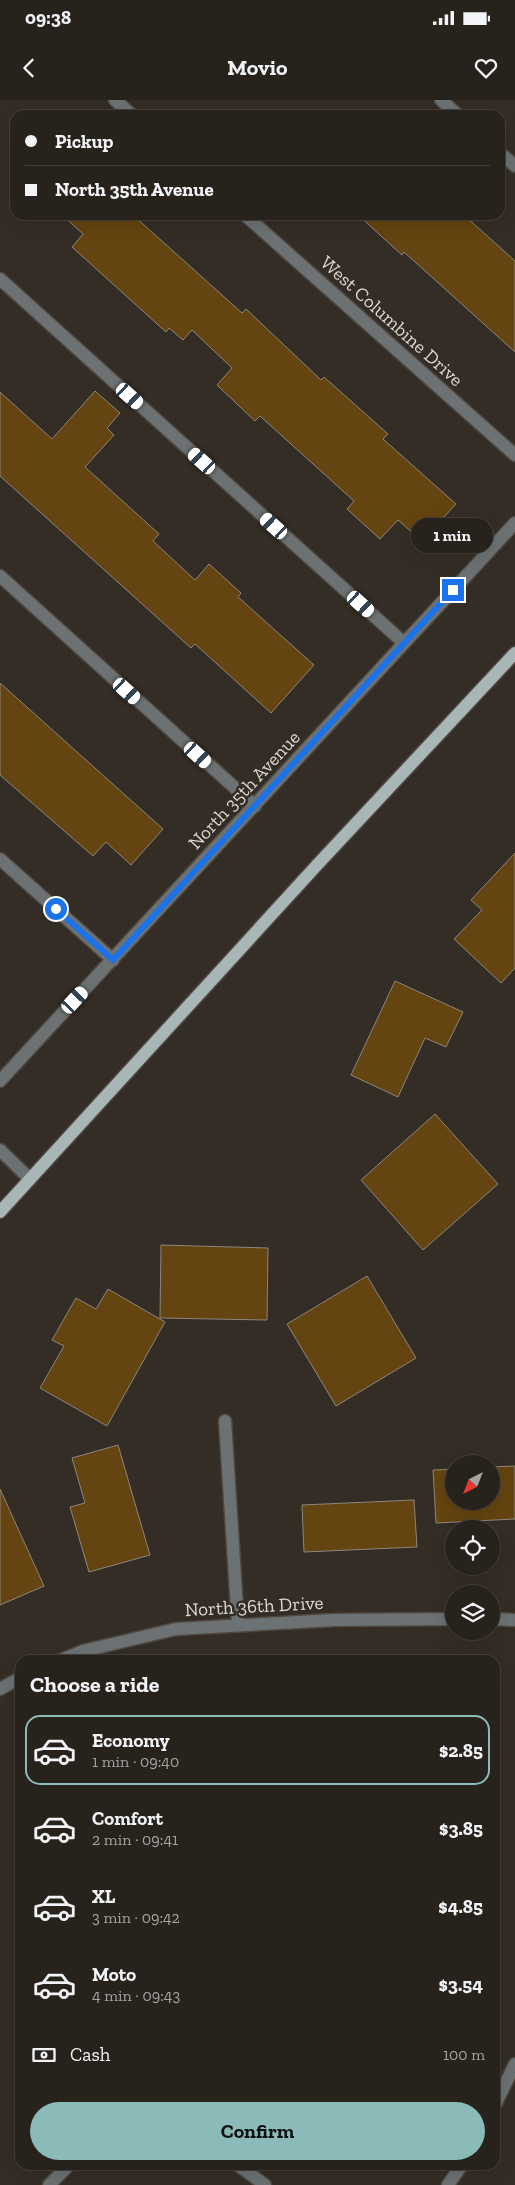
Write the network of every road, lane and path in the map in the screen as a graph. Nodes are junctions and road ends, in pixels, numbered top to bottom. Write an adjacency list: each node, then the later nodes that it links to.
1 (115, 100): 3 (street)
2 (441, 100): 4 (street)
3 (126, 110)
4 (452, 110)
5 (505, 157): 6 (street)
6 (515, 166)
7 (251, 220): 9 (street, West Columbine Drive)
8 (0, 279): 12 (street)
9 (515, 455)
10 (515, 523): 12 (street, North 35th Avenue)
11 (0, 576): 14 (street)
12 (404, 643): 14 (street, North 35th Avenue)
13 (515, 653): 19 (main road)
14 (255, 806): 16 (street, North 35th Avenue)
15 (0, 859): 16 (street)
16 (113, 960): 17 (street, North 35th Avenue)
17 (0, 1081)
18 (0, 1150): 19 (street)
19 (30, 1179): 20 (main road)
20 (0, 1212)
21 (225, 1421): 25 (street)
22 (445, 1619): 25 (street, North 36th Drive)
23 (500, 1619): 24 (street)
24 (515, 1620)
25 (238, 1624): 26 (street, North 36th Drive)
26 (72, 1655)
27 (15, 1680): 28 (street)
28 (0, 1688)
29 (515, 2064): 30 (street)
30 (500, 2095)
31 (64, 2170): 34 (street)
32 (245, 2170): 35 (street)
33 (458, 2170): 36 (street)
34 (49, 2185)
35 (265, 2185)
36 (448, 2185)

